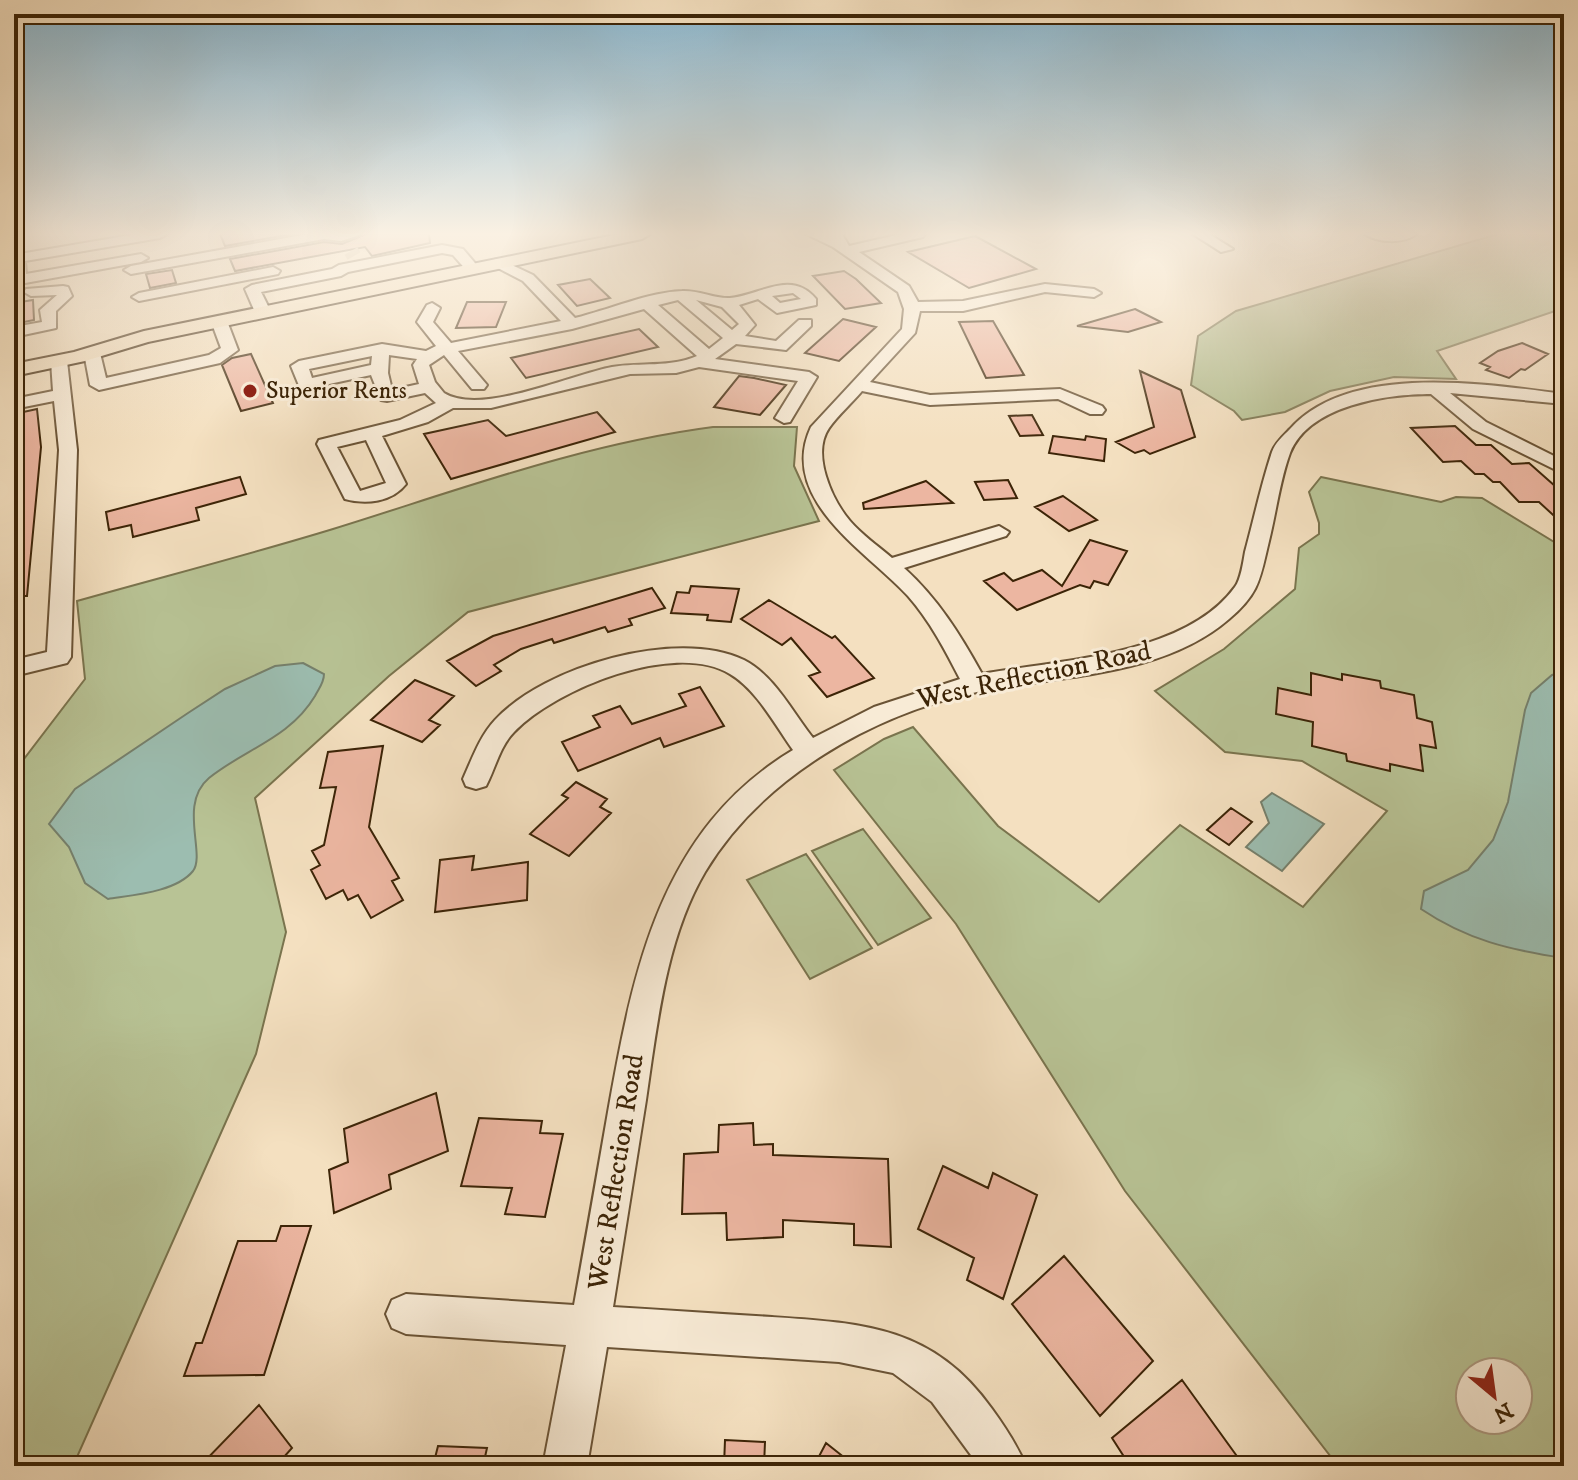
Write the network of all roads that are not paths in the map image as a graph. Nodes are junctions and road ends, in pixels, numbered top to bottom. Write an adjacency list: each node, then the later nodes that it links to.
1 (43, 303): 17 (street)
2 (56, 303): 17 (street)
3 (140, 303): 4 (street)
4 (172, 303)
5 (259, 303): 18 (street)
6 (307, 303): 18 (main road)
7 (552, 303): 21 (street)
8 (641, 303): 21 (street)
9 (646, 303): 29 (street)
10 (691, 303): 24 (street)
11 (730, 303): 14 (street)
12 (911, 303): 15 (street)
13 (976, 303): 15 (street)
14 (726, 304): 24 (street)
15 (911, 307): 34 (street)
16 (432, 308): 27 (street)
17 (48, 310): 22 (street)
18 (263, 312): 19 (main road)
19 (219, 321): 23 (main road); 26 (street)
20 (805, 323): 24 (street)
21 (572, 324): 27 (street)
22 (14, 332)
23 (144, 337): 26 (main road); 28 (main road)
24 (732, 338): 29 (street)
25 (382, 349): 27 (street); 31 (street); 31 (street)
26 (92, 353): 30 (main road)
27 (436, 353): 33 (street); 35 (street)
28 (14, 357)
29 (702, 359): 39 (street); 42 (street)
30 (59, 361): 32 (main road); 37 (street)
31 (378, 369): 35 (street)
32 (14, 370)
33 (478, 385)
34 (858, 385): 41 (street); 46 (street)
35 (429, 387): 39 (street)
36 (1436, 389): 38 (street, West Reflection Road); 44 (street); 48 (street, West Reflection Road)
37 (63, 394): 40 (street); 47 (street)
38 (1564, 399)
39 (450, 402): 43 (street)
40 (14, 404)
41 (1096, 410)
42 (784, 418)
43 (371, 432): 43 (street)
44 (1564, 468)
45 (999, 532): 46 (street)
46 (888, 566): 48 (street)
47 (14, 668)
48 (975, 684): 49 (street, West Reflection Road)
49 (809, 751): 50 (street); 52 (street, West Reflection Road)
50 (476, 779)
51 (406, 1314): 52 (street)
52 (590, 1326): 53 (street, West Reflection Road); 54 (street)
53 (565, 1466)
54 (1004, 1466)

